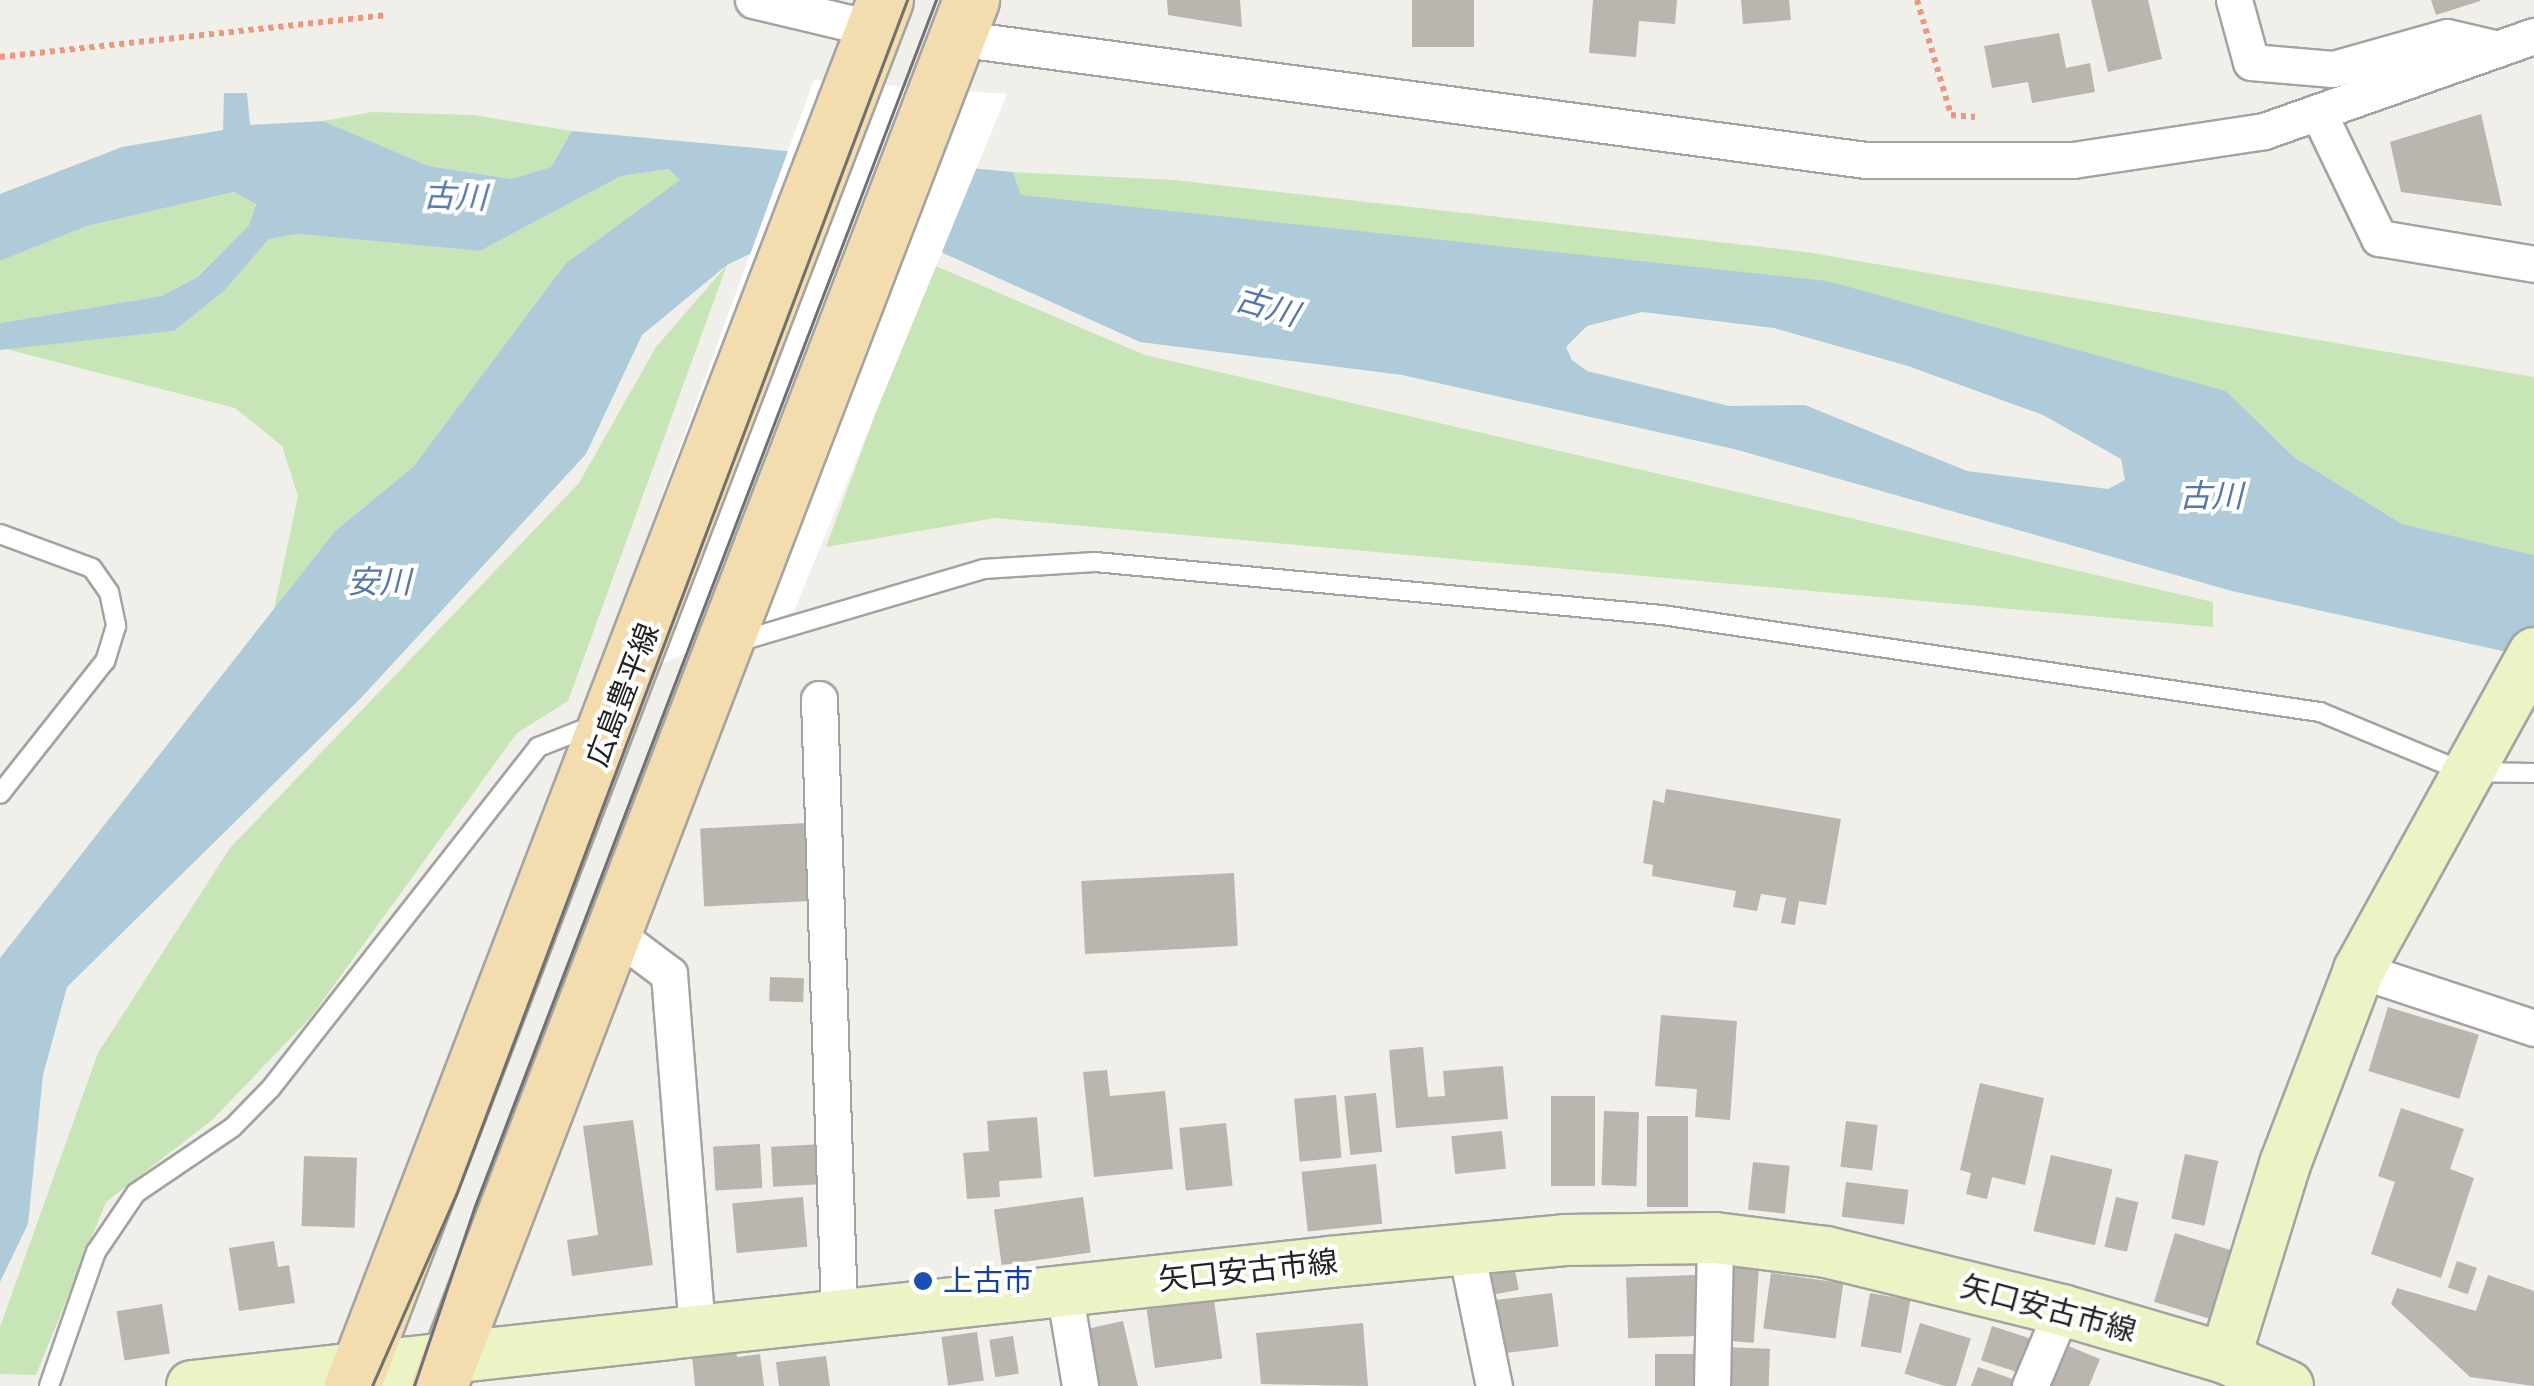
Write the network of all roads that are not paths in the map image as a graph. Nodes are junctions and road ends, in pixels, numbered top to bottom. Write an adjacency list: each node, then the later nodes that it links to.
1 (752, 0): 3 (street)
2 (2234, 0): 6 (street)
3 (880, 15): 13 (main road, 広島豊平線)
4 (964, 19): 7 (street); 10 (main road)
5 (2534, 36): 6 (street)
6 (2498, 49): 7 (street)
7 (2318, 112): 8 (street)
8 (2534, 264)
9 (0, 534): 16 (lane)
10 (727, 629): 14 (lane); 17 (main road)
11 (2534, 654): 14 (main road)
12 (819, 699): 24 (street)
13 (614, 721): 28 (main road, 広島豊平線); 29 (lane)
14 (2471, 760): 15 (lane); 18 (main road)
15 (2534, 773)
16 (0, 794)
17 (613, 932): 25 (street); 27 (main road)
18 (2359, 970): 19 (street); 26 (main road)
19 (2534, 1028)
20 (1716, 1238): 21 (main road, 矢口安古市線); 23 (main road, 矢口安古市線); 33 (street)
21 (1466, 1250): 22 (main road, 矢口安古市線); 32 (street)
22 (1064, 1290): 24 (main road, 矢口安古市線); 31 (street)
23 (2062, 1310): 26 (main road, 矢口安古市線); 34 (street)
24 (839, 1313): 25 (main road, 矢口安古市線)
25 (696, 1326): 27 (main road, 矢口安古市線)
26 (2224, 1358): 35 (main road, 矢口安古市線)
27 (445, 1371): 28 (main road, 矢口安古市線)
28 (356, 1375): 30 (main road, 矢口安古市線)
29 (48, 1386)
30 (192, 1386)
31 (1080, 1386)
32 (1494, 1386)
33 (1712, 1386)
34 (2030, 1386)
35 (2288, 1386)

